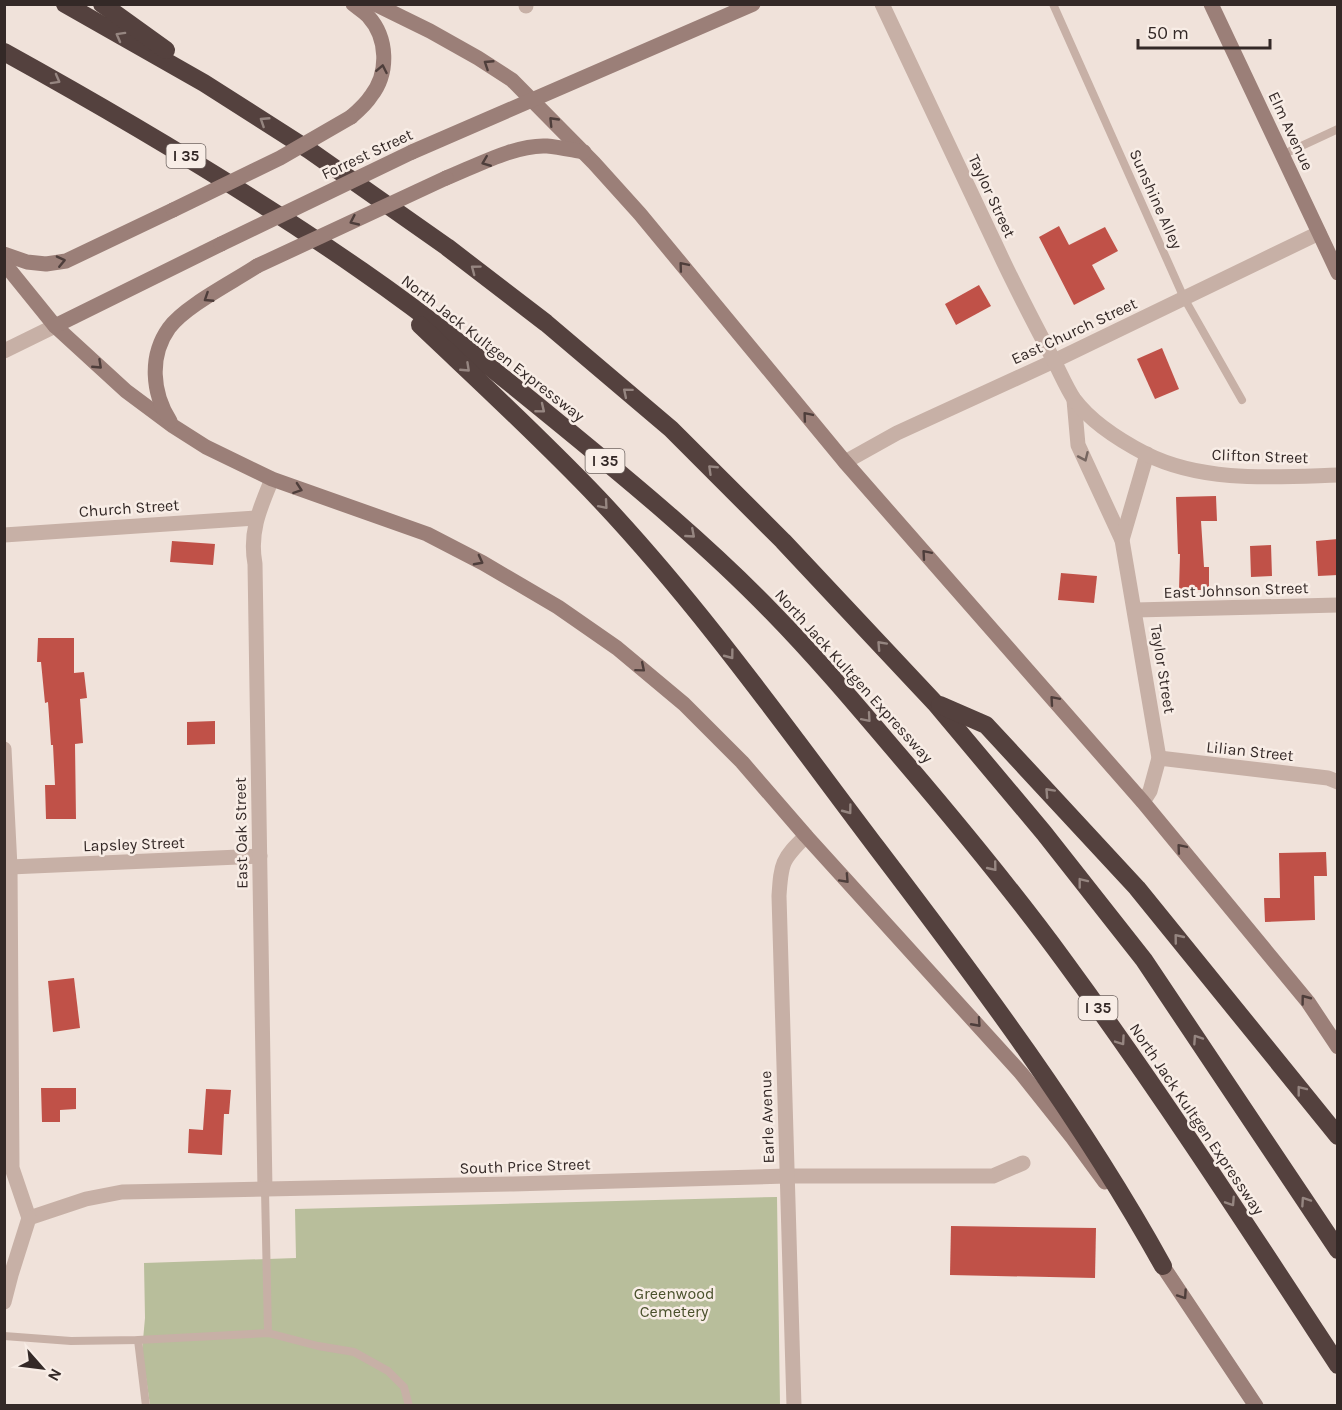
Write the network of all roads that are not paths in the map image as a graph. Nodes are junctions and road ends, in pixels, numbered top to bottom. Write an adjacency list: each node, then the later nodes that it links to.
1 (65, 4): 11 (highway, one-way to 1)
2 (102, 4): 11 (highway)
3 (353, 4): 16 (main road, one-way to 3, bridge)
4 (375, 4): 10 (main road, one-way to 4)
5 (753, 4): 10 (main road, Forrest Street)
6 (882, 4): 23 (street, Taylor Street)
7 (1053, 4): 20 (lane, Sunshine Alley)
8 (1211, 4): 14 (main road, Elm Avenue)
9 (4, 52): 18 (highway, North Jack Kultgen Expressway / I 35, one-way to 18)
10 (534, 100): 13 (main road, one-way to 10); 21 (main road, Forrest Street, bridge)
11 (243, 108): 36 (highway, one-way to 11)
12 (1338, 129): 14 (lane)
13 (584, 152): 26 (main road, one-way to 26, bridge); 28 (main road, one-way to 13)
14 (1282, 155): 15 (main road, Elm Avenue)
15 (1319, 233): 19 (main road, Elm Avenue); 20 (street, East Church Street)
16 (4, 254)
17 (4, 262): 21 (main road)
18 (362, 271): 51 (highway, one-way to 51); 56 (highway, North Jack Kultgen Expressway / I 35, one-way to 56)
19 (1338, 273)
20 (1184, 298): 23 (street, East Church Street); 25 (lane, Sunshine Alley)
21 (55, 326): 22 (street, Forrest Street); 26 (main road, one-way to 26)
22 (4, 351)
23 (1054, 361): 24 (street, Taylor Street); 28 (street, East Church Street)
24 (1074, 400): 27 (street, Taylor Street); 33 (street, Taylor Street, one-way to 33)
25 (1242, 400)
26 (173, 426): 30 (main road)
27 (1148, 454): 29 (street, Clifton Street); 33 (street, Taylor Street)
28 (845, 462): 40 (main road, one-way to 28)
29 (1338, 475)
30 (272, 479): 31 (street, East Oak Street); 41 (main road, one-way to 41)
31 (256, 518): 32 (street, Church Street); 42 (street, East Oak Street)
32 (4, 535)
33 (1122, 540): 35 (street, Taylor Street)
34 (1338, 605): 35 (street, East Johnson Street)
35 (1135, 610): 38 (street, Taylor Street)
36 (935, 703): 45 (highway, one-way to 36); 50 (highway, one-way to 36)
37 (4, 749): 43 (street)
38 (1159, 758): 39 (street, Lilian Street); 40 (street, Taylor Street)
39 (1338, 782)
40 (1143, 802): 44 (main road, one-way to 40)
41 (806, 836): 47 (street, Earle Avenue); 51 (main road, one-way to 51)
42 (260, 856): 43 (street, Lapsley Street); 48 (street, East Oak Street)
43 (10, 867): 49 (street)
44 (1338, 1047)
45 (1338, 1136)
46 (1023, 1163): 47 (street, South Price Street)
47 (787, 1176): 48 (street, South Price Street); 59 (street, Earle Avenue)
48 (265, 1190): 49 (street, South Price Street); 53 (lane)
49 (29, 1218): 52 (street)
50 (1338, 1250)
51 (1163, 1266): 60 (main road, one-way to 60)
52 (4, 1302)
53 (268, 1333): 55 (lane); 58 (lane)
54 (4, 1336): 55 (lane)
55 (138, 1340): 57 (lane)
56 (1338, 1365)
57 (146, 1406)
58 (409, 1406)
59 (794, 1406)
60 (1256, 1406)

